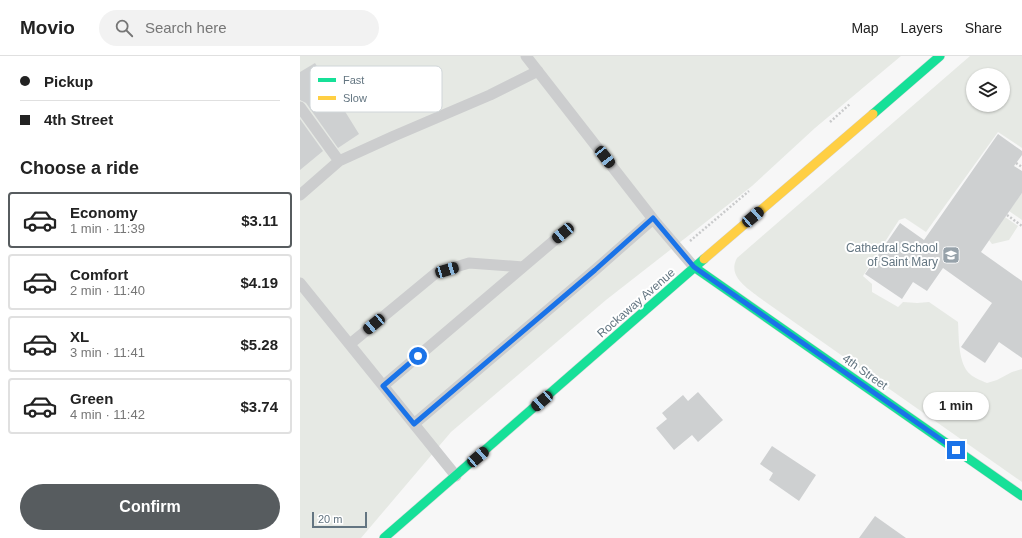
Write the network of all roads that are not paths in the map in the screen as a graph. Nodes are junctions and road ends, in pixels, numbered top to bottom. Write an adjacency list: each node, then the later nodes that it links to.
1 (526, 56): 3 (lane)
2 (940, 56): 10 (main road, Rockaway Avenue)
3 (538, 71): 5 (lane); 7 (lane)
4 (300, 108): 5 (lane)
5 (339, 161): 6 (lane)
6 (300, 195)
7 (653, 218): 10 (lane); 14 (lane)
8 (563, 233): 9 (lane)
9 (523, 267): 12 (lane); 13 (lane)
10 (694, 267): 15 (main road, Rockaway Avenue); 16 (main road, 4th Street)
11 (300, 283): 12 (lane)
12 (350, 344): 13 (lane)
13 (383, 386): 14 (lane)
14 (414, 424): 15 (lane)
15 (456, 476): 17 (main road, Rockaway Avenue)
16 (1022, 496)
17 (384, 538)

